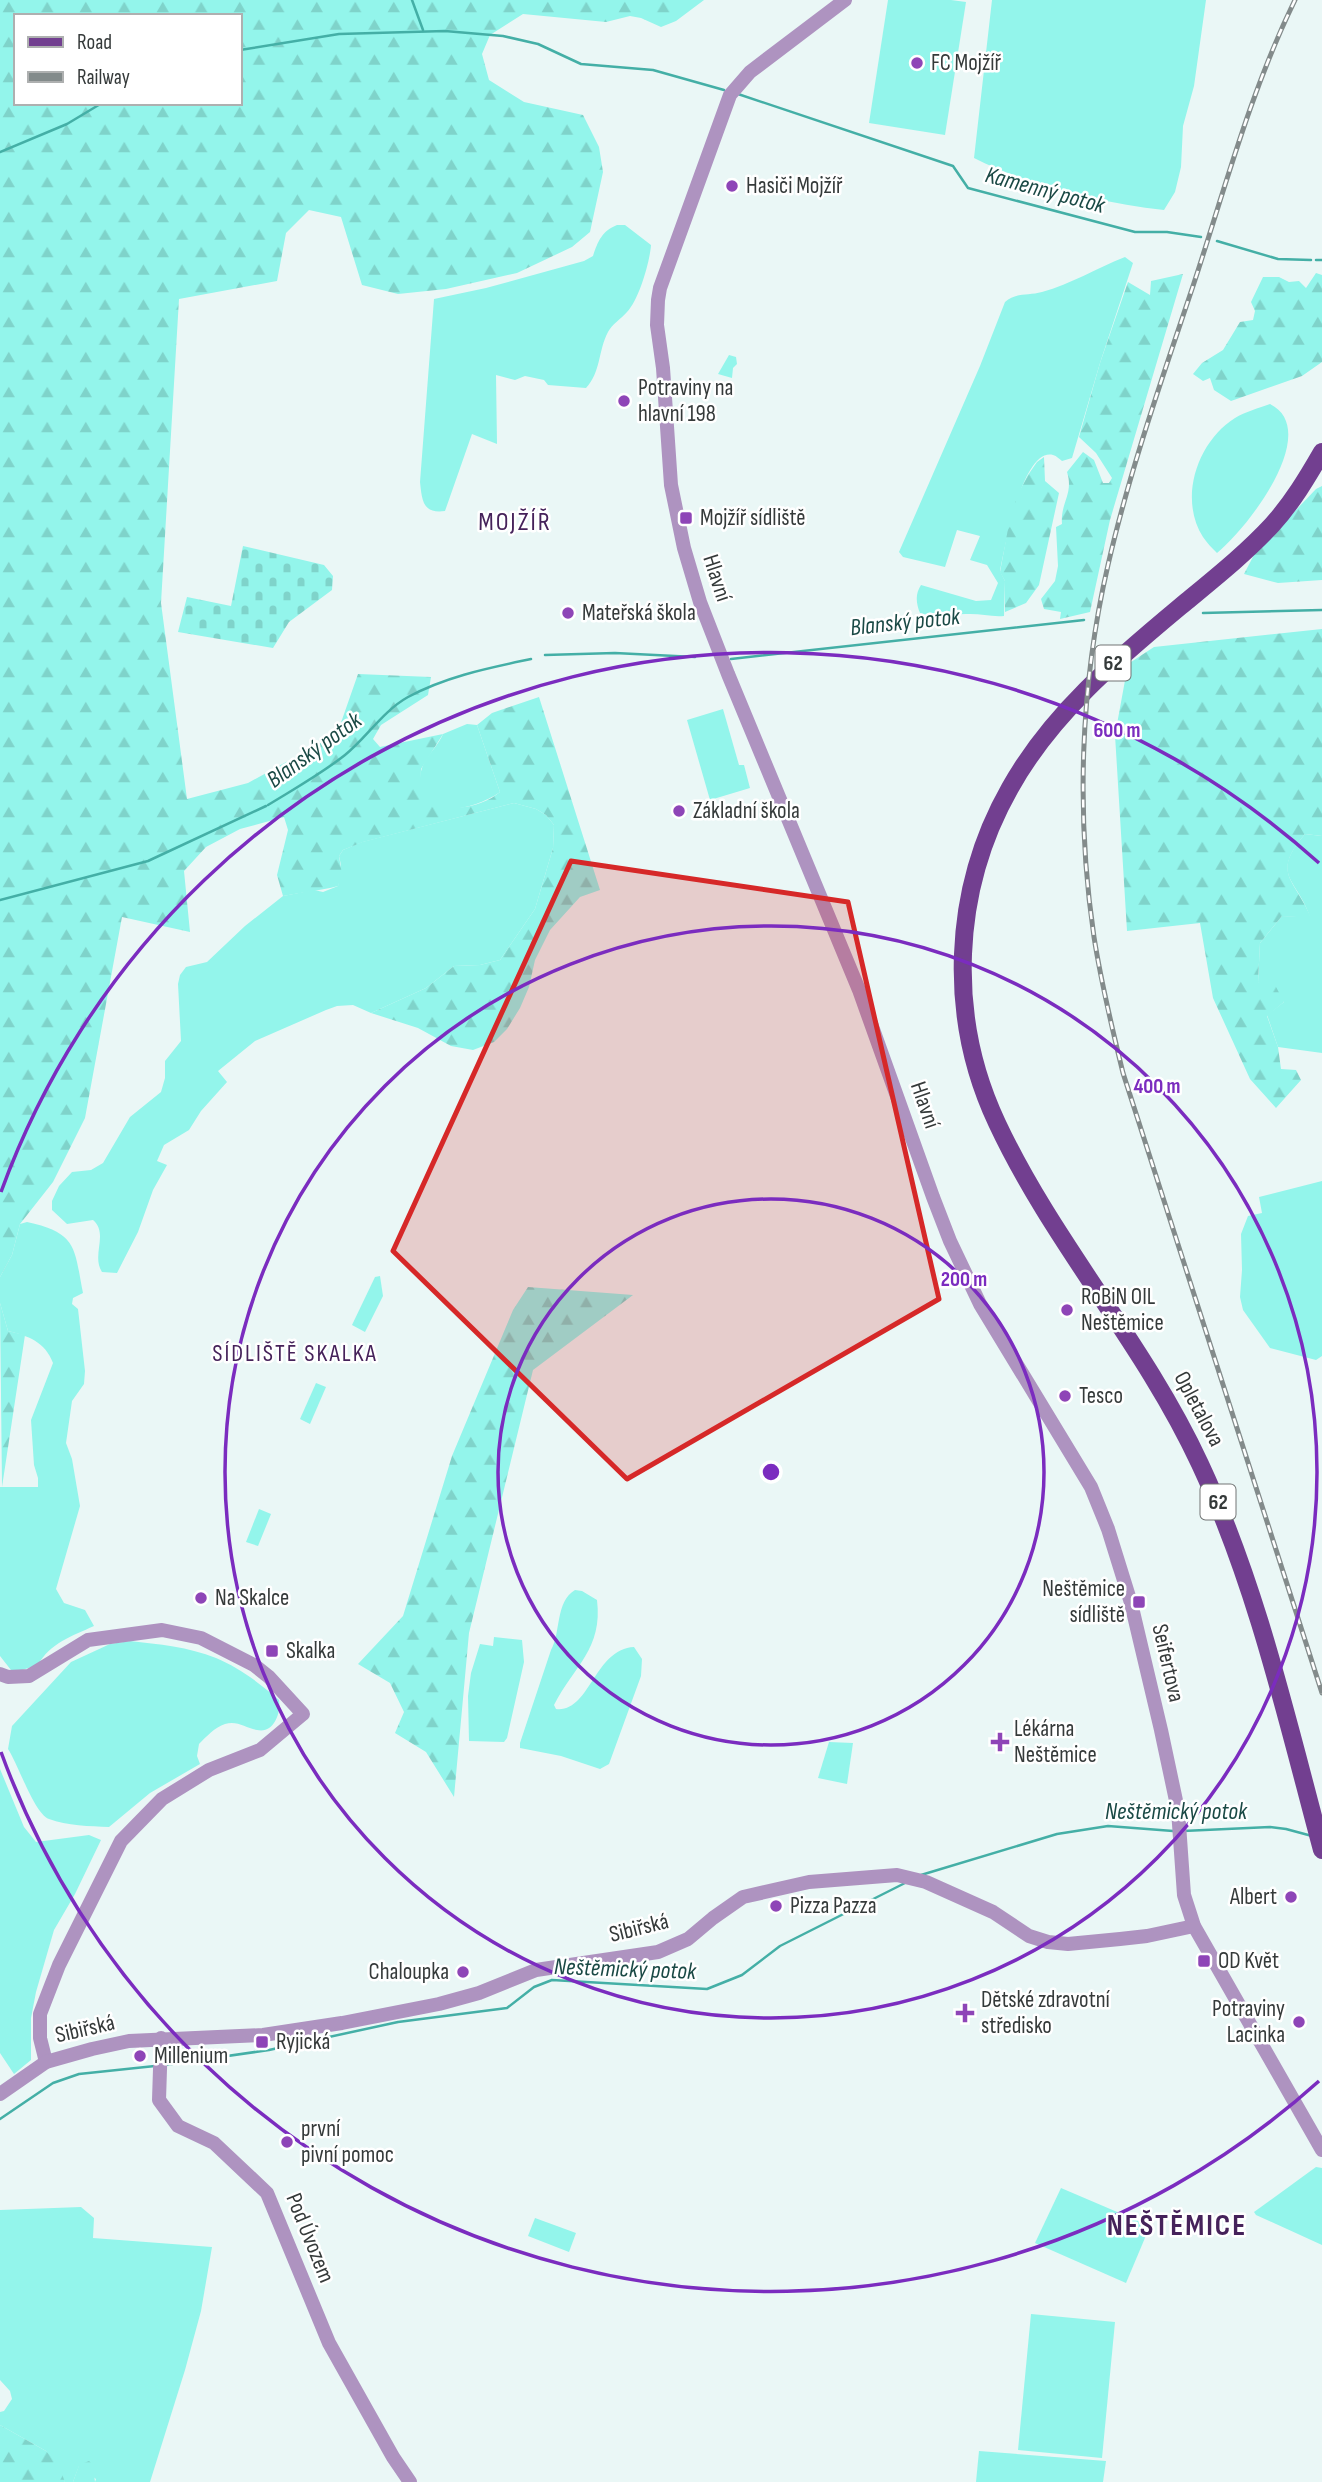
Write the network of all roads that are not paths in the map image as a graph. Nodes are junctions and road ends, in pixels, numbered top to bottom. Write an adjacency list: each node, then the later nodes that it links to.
1 (845, 0): 3 (street, Hlavní)
2 (1322, 452): 5 (main road, Opletalova / 62)
3 (933, 1197): 6 (street, Seifertova)
4 (0, 1674): 8 (street)
5 (1322, 1850)
6 (1194, 1926): 7 (street, Sibiřská); 10 (street, Seifertova)
7 (161, 2038): 8 (street, Sibiřská); 11 (street, Pod Úvozem)
8 (46, 2062): 9 (street, Sibiřská)
9 (0, 2094)
10 (1322, 2150)
11 (410, 2482)

